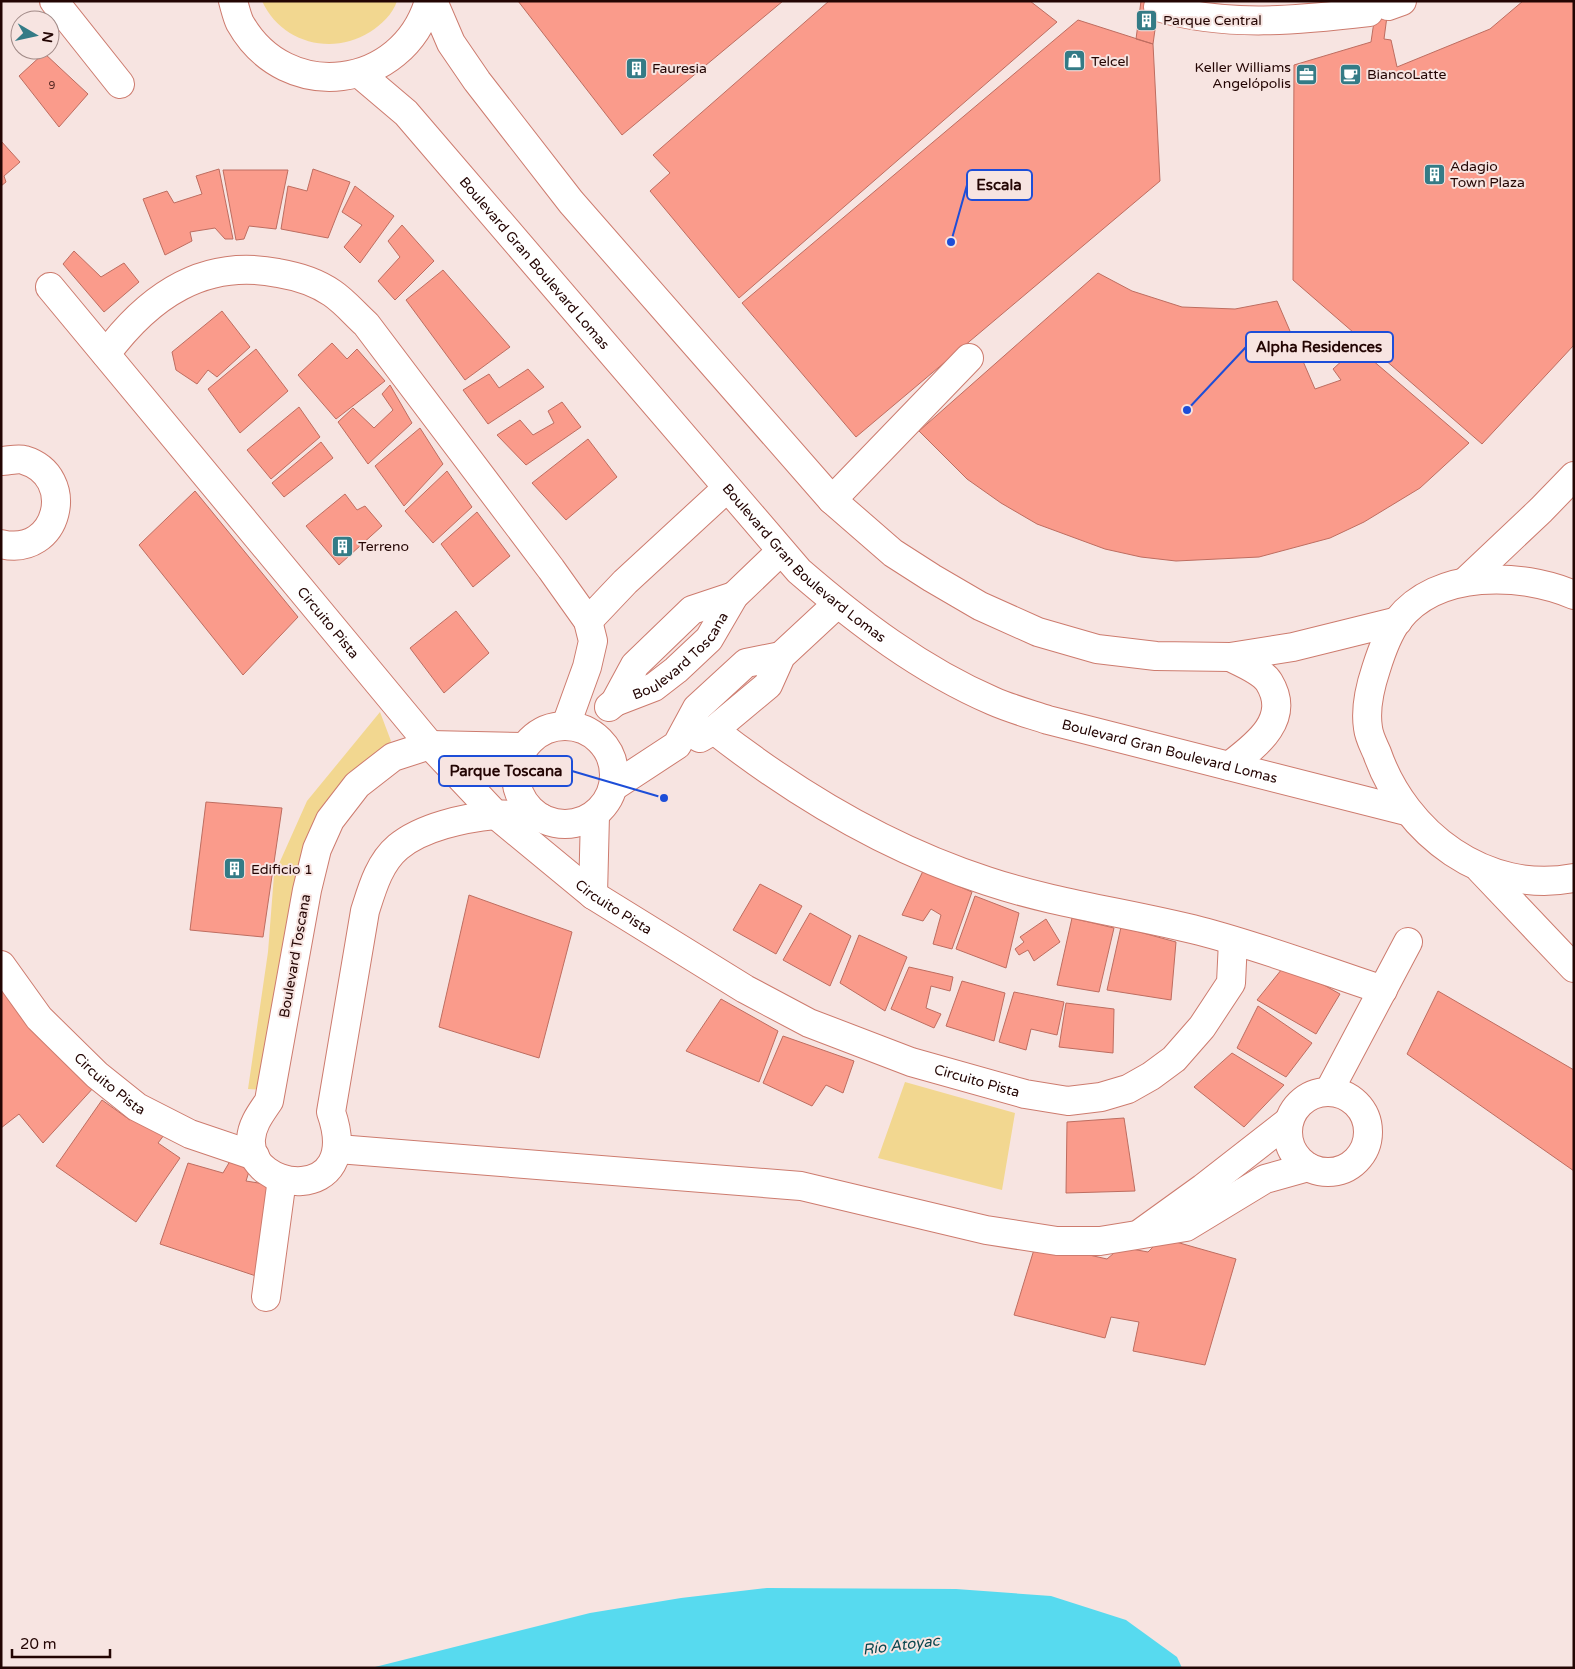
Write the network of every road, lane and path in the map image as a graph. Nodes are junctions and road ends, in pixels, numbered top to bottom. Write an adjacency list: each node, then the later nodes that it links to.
1 (54, 1): 8 (street)
2 (233, 1): 7 (street)
3 (429, 1): 7 (street)
4 (433, 1): 15 (street)
5 (1145, 4): 6 (street)
6 (1386, 7)
7 (360, 74): 14 (street, Boulevard Gran Boulevard Lomas)
8 (120, 84)
9 (50, 287): 10 (street, Circuito Pista)
10 (106, 354): 21 (street); 27 (street, Circuito Pista)
11 (969, 358): 15 (street)
12 (1, 461): 16 (street)
13 (1574, 476): 18 (street)
14 (727, 488): 17 (street, Boulevard Gran Boulevard Lomas); 21 (street)
15 (832, 500): 24 (street)
16 (1, 544)
17 (781, 551): 20 (street, Boulevard Gran Boulevard Lomas); 25 (street, Boulevard Toscana)
18 (1466, 581): 19 (street); 22 (street)
19 (1574, 595)
20 (837, 604): 23 (street); 30 (street, Boulevard Gran Boulevard Lomas)
21 (588, 621): 25 (street)
22 (1398, 621): 24 (street); 32 (street)
23 (781, 656): 26 (street); 28 (street)
24 (1230, 657): 30 (street)
25 (575, 727): 29 (street); 31 (street)
26 (714, 730): 28 (street); 39 (street)
27 (430, 745): 29 (street, Boulevard Toscana); 33 (street, Circuito Pista); 47 (street, Boulevard Toscana)
28 (677, 745): 31 (street)
29 (524, 747): 35 (street)
30 (1229, 766): 32 (street, Boulevard Gran Boulevard Lomas)
31 (613, 787): 34 (street)
32 (1406, 811): 36 (street)
33 (496, 814): 35 (street); 38 (street, Circuito Pista); 46 (street)
34 (595, 815): 35 (street); 38 (street)
35 (541, 818)
36 (1480, 869): 37 (street); 42 (street)
37 (1574, 878)
38 (593, 896): 39 (street, Circuito Pista)
39 (1233, 940): 43 (street)
40 (1408, 942): 43 (street)
41 (1, 965): 47 (street, Circuito Pista)
42 (1574, 968)
43 (1383, 990): 44 (street)
44 (1329, 1091): 45 (street); 48 (street)
45 (1289, 1121): 48 (street); 50 (street)
46 (338, 1149): 49 (street); 50 (street)
47 (254, 1156): 49 (street)
48 (1308, 1167): 50 (street)
49 (282, 1179): 51 (street)
50 (1135, 1237)
51 (266, 1297)

